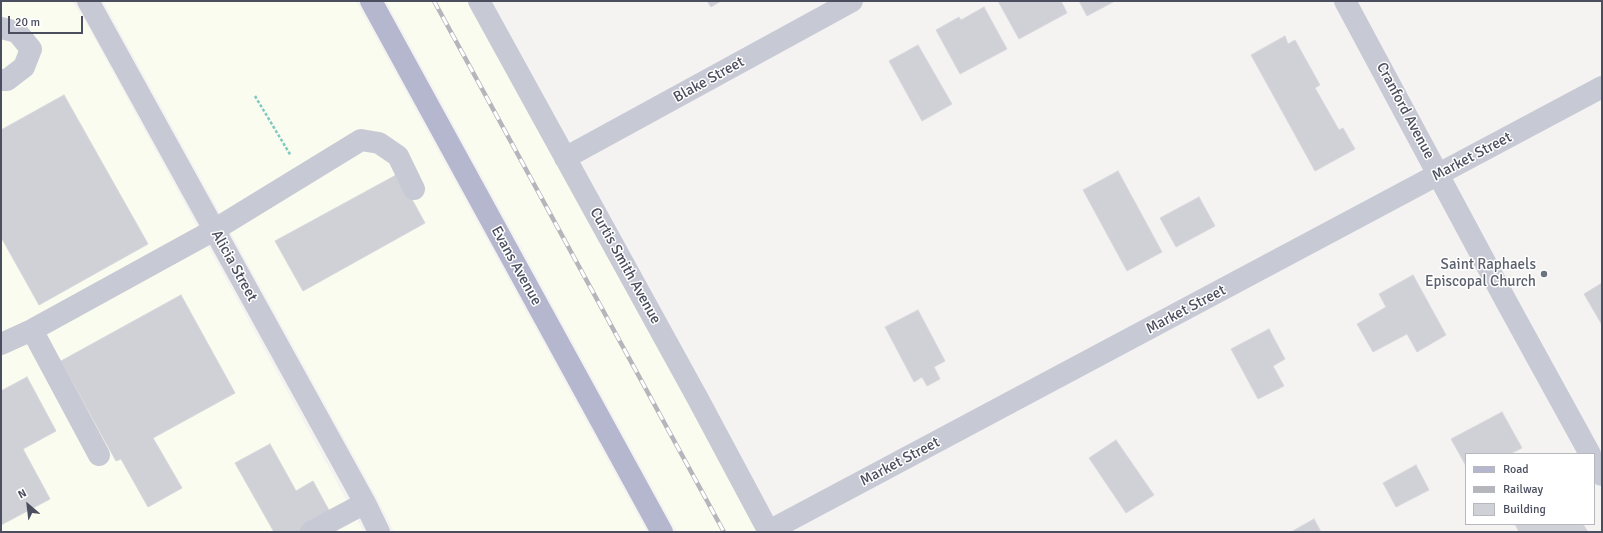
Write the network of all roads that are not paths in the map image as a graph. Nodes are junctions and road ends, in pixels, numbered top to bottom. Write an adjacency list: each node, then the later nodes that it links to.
1 (88, 1): 12 (street, Alicia Street)
2 (371, 1): 22 (main road, Evans Avenue)
3 (479, 1): 9 (street, Curtis Smith Avenue)
4 (852, 1): 9 (street, Blake Street)
5 (1345, 1): 10 (street, Cranford Avenue)
6 (1, 28): 7 (street)
7 (1, 80)
8 (1602, 87): 10 (street, Market Street)
9 (565, 158): 23 (street, Curtis Smith Avenue)
10 (1439, 175): 15 (street, Cranford Avenue); 23 (street, Market Street)
11 (414, 189): 12 (street)
12 (214, 230): 13 (street); 19 (street, Alicia Street)
13 (32, 330): 14 (street); 16 (street)
14 (1, 344)
15 (1589, 453)
16 (100, 455)
17 (1595, 463): 18 (street)
18 (1602, 475)
19 (365, 503): 20 (street); 21 (street, Alicia Street)
20 (311, 532)
21 (379, 532)
22 (662, 532)
23 (769, 532)

